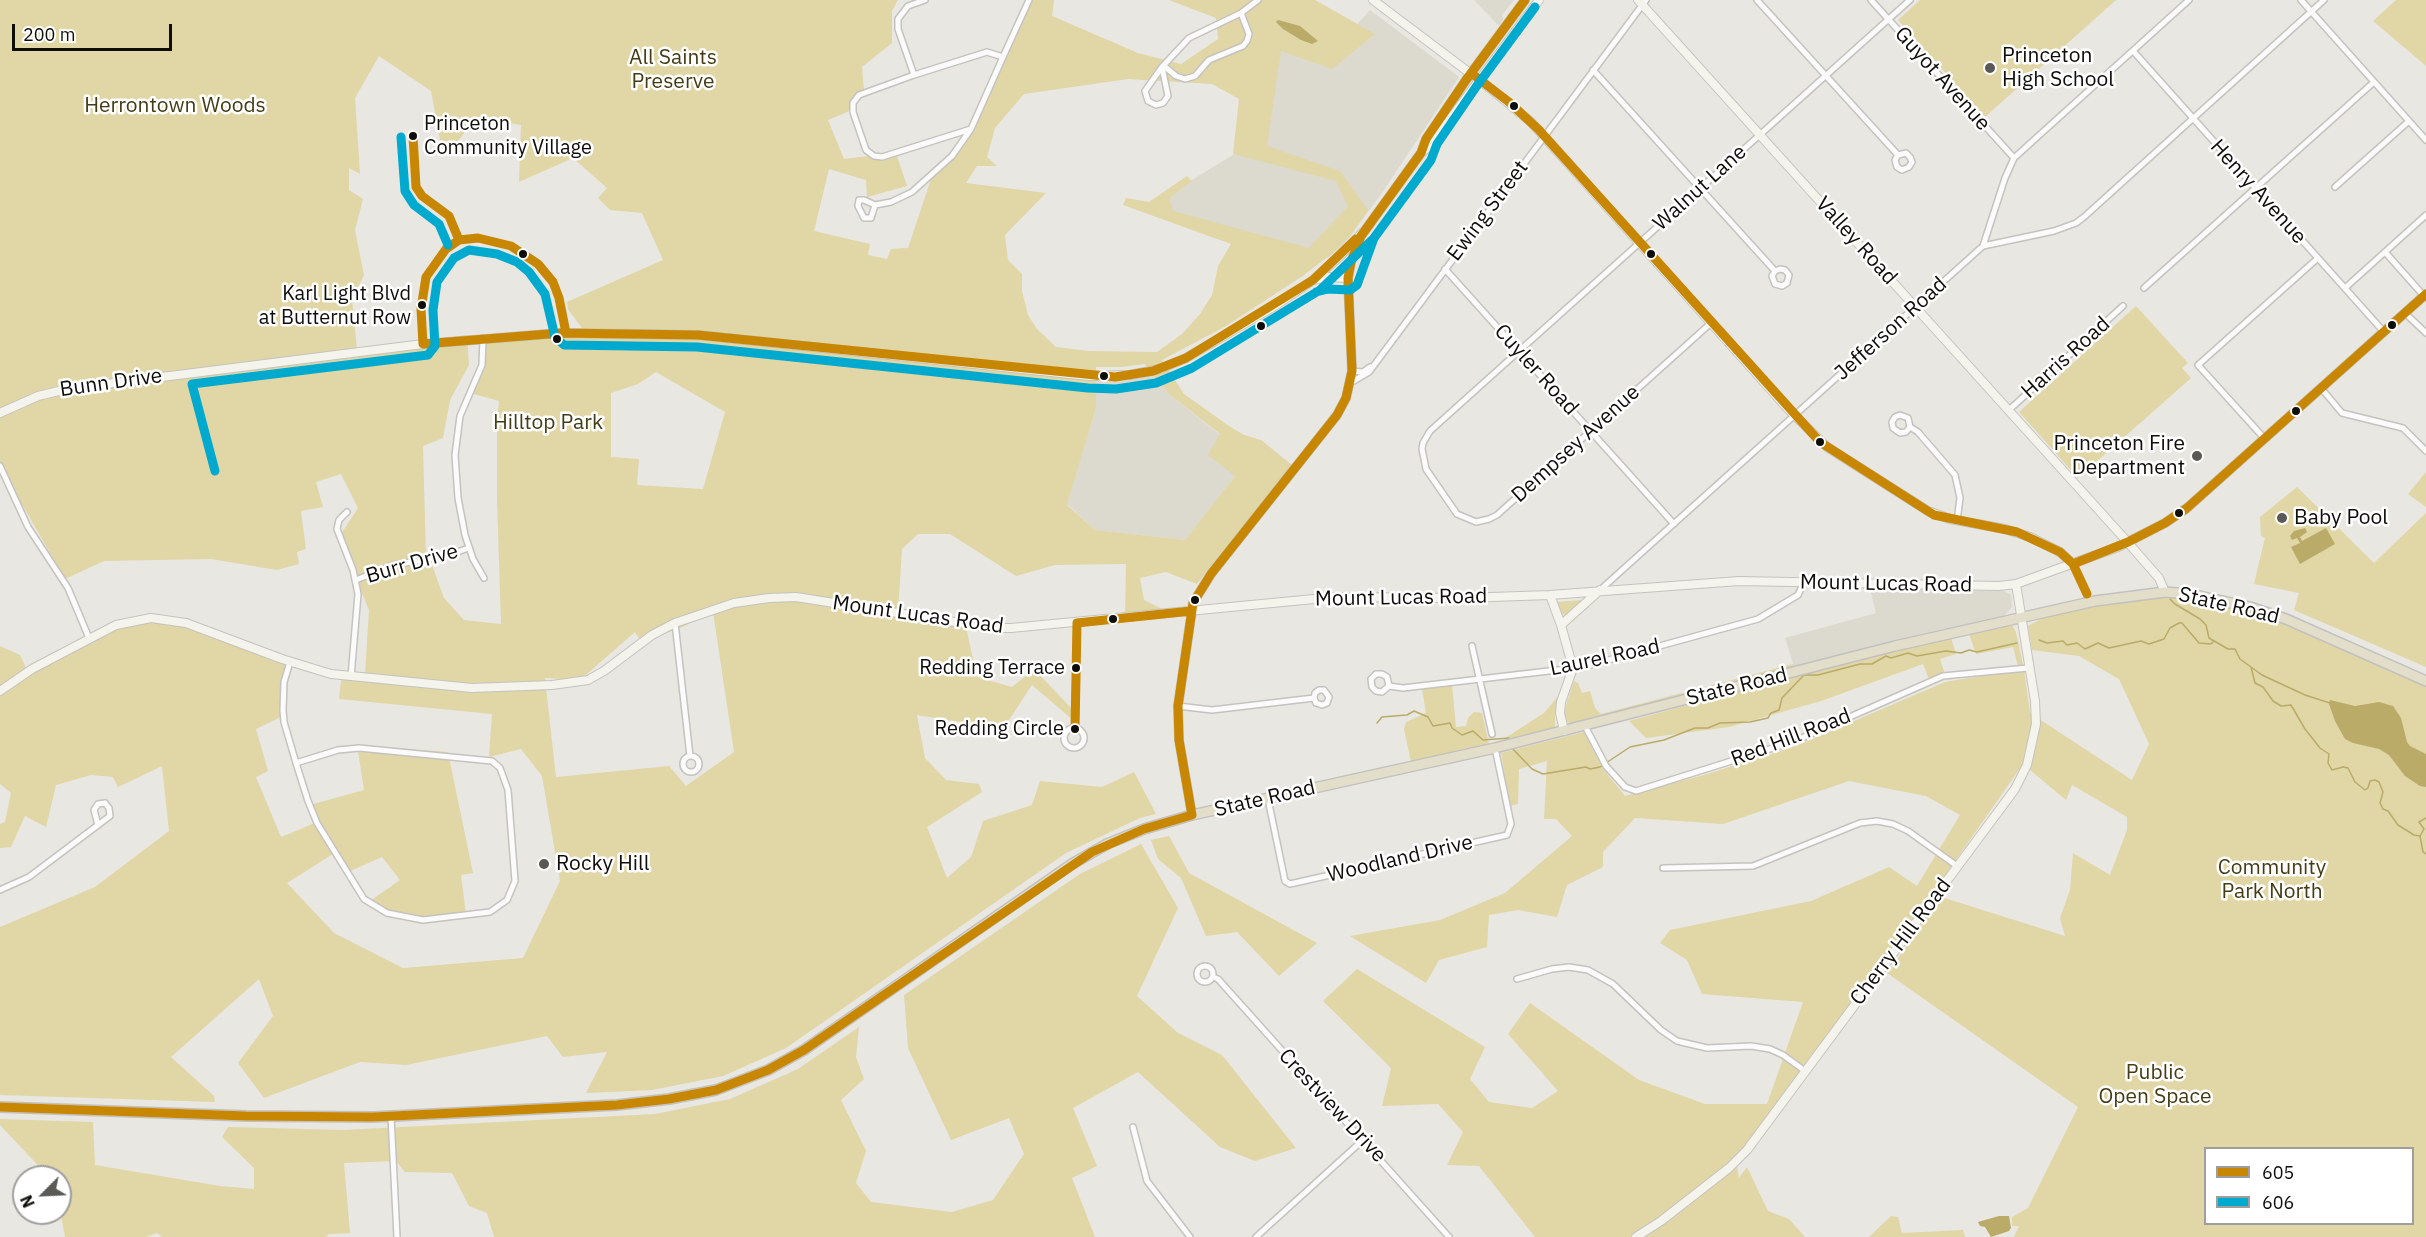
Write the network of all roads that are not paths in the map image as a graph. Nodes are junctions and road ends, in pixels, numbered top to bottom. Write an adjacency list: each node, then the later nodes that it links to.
1 (925, 0): 22 (street)
2 (1029, 0): 18 (street)
3 (1258, 0): 15 (street)
4 (1373, 0): 21 (street)
5 (1525, 0): 21 (street)
6 (1539, 0): 24 (street)
7 (1757, 0): 23 (street)
8 (1871, 0): 16 (street, Guyot Avenue)
9 (1910, 0): 16 (street, Walnut Lane)
10 (2189, 0): 17 (street)
11 (2301, 0): 14 (street)
12 (2324, 0): 14 (street)
13 (1642, 2): 20 (street, Ewing Street); 29 (street, Valley Road)
14 (2311, 12): 25 (street); 26 (street)
15 (1241, 13): 19 (street); 19 (street)
16 (1888, 20): 23 (street, Walnut Lane); 34 (street, Guyot Avenue)
17 (2134, 52): 26 (street, Henry Avenue); 34 (street)
18 (1003, 57): 22 (street); 28 (street)
19 (1163, 67): 19 (street)
20 (1593, 70): 30 (street, Ewing Street); 36 (street)
21 (1470, 73): 24 (street); 32 (street)
22 (914, 75): 28 (street)
23 (1826, 76): 29 (street, Walnut Lane); 33 (street)
24 (1479, 80): 30 (street); 32 (street)
25 (2374, 82): 27 (street); 37 (street)
26 (2193, 118): 37 (street, Henry Avenue); 42 (street)
27 (2409, 121): 31 (street); 35 (street)
28 (971, 129): 38 (street)
29 (1760, 135): 36 (street, Walnut Lane); 53 (street, Valley Road)
30 (1544, 136): 41 (street); 45 (street, Ewing Street)
31 (2426, 140)
32 (1421, 153): 40 (street)
33 (1898, 155)
34 (2014, 158): 42 (street)
35 (2335, 187)
36 (1700, 189): 41 (street, Walnut Lane); 46 (street)
37 (2256, 189): 44 (street, Henry Avenue); 49 (street)
38 (875, 205)
39 (2426, 215): 43 (street)
40 (1364, 232): 47 (street); 48 (street, Bunn Drive)
41 (1639, 243): 55 (street); 59 (street, Walnut Lane)
42 (1983, 246): 53 (street, Jefferson Road)
43 (2385, 252): 50 (street); 51 (street)
44 (2318, 258): 50 (street, Henry Avenue); 69 (street)
45 (1444, 269): 59 (street, Cuyler Road); 60 (street, Ewing Street)
46 (1775, 271)
47 (1348, 278): 48 (street, Bunn Drive); 61 (street)
48 (1313, 280): 58 (street, Bunn Drive)
49 (2145, 288)
50 (2344, 288): 56 (street, Henry Avenue)
51 (2425, 295): 54 (street, Mount Lucas Road)
52 (2123, 306): 64 (street, Harris Road)
53 (1916, 307): 64 (street, Valley Road); 66 (street, Jefferson Road)
54 (2405, 313): 56 (street, Mount Lucas Road); 57 (street)
55 (1711, 323): 66 (street); 68 (street, Dempsey Avenue)
56 (2384, 332): 63 (street, Mount Lucas Road)
57 (2426, 333)
58 (483, 338): 65 (street, Bunn Drive); 77 (street)
59 (1519, 351): 68 (street, Cuyler Road); 72 (street, Walnut Lane)
60 (1374, 364): 61 (street); 62 (street, Ewing Street)
61 (1352, 371): 62 (street)
62 (1350, 383): 88 (street)
63 (2321, 388): 69 (street, Mount Lucas Road); 70 (street)
64 (2009, 410): 76 (street, Valley Road)
65 (0, 413)
66 (1795, 416): 74 (street); 75 (street, Jefferson Road)
67 (1910, 427): 74 (street)
68 (1591, 431): 72 (street, Dempsey Avenue); 75 (street, Cuyler Road)
69 (2264, 438): 76 (street, Mount Lucas Road)
70 (2426, 451)
71 (0, 466): 93 (street)
72 (1439, 487)
73 (347, 512): 82 (street)
74 (1957, 521): 78 (street)
75 (1674, 524): 85 (street, Jefferson Road)
76 (2128, 542): 79 (street, Mount Lucas Road); 86 (street, Valley Road)
77 (469, 548): 81 (street); 82 (street, Burr Drive)
78 (2053, 548): 79 (street); 80 (street)
79 (2073, 564): 80 (street, Mount Lucas Road)
80 (2064, 567): 84 (street, Mount Lucas Road)
81 (484, 578)
82 (356, 580): 98 (street)
83 (1804, 582): 84 (street, Mount Lucas Road); 85 (street, Mount Lucas Road); 96 (street, Laurel Road)
84 (2016, 584): 89 (street, Cherry Hill Road)
85 (1600, 590): 87 (street, Mount Lucas Road); 92 (street, Jefferson Road)
86 (2165, 592): 89 (highway, State Road); 100 (highway, State Road)
87 (1550, 595): 88 (street, Mount Lucas Road); 92 (street)
88 (1191, 611): 91 (street, Mount Lucas Road); 104 (street)
89 (2020, 618): 97 (street, Cherry Hill Road); 105 (highway, State Road)
90 (675, 623): 91 (street, Mount Lucas Road); 98 (street, Mount Lucas Road); 110 (street)
91 (1077, 623): 106 (street)
92 (1561, 625): 96 (street)
93 (89, 638): 95 (street, Mount Lucas Road); 102 (street, Mount Lucas Road)
94 (1472, 646): 99 (street)
95 (290, 662): 98 (street, Mount Lucas Road); 111 (street)
96 (1573, 668): 99 (street, Laurel Road); 107 (street)
97 (2028, 668): 105 (street, Red Hill Road); 115 (street, Cherry Hill Road)
98 (351, 677)
99 (1479, 679): 101 (street, Laurel Road); 108 (street)
100 (2426, 681)
101 (1389, 686)
102 (0, 692)
103 (1314, 699): 104 (street)
104 (1178, 706): 113 (street)
105 (1585, 726): 107 (highway, State Road)
106 (1075, 729)
107 (1564, 731): 109 (highway, State Road)
108 (1492, 734)
109 (1495, 748): 112 (highway, State Road); 112 (street, Woodland Drive)
110 (690, 756)
111 (296, 763): 111 (street)
112 (1268, 799): 113 (highway, State Road)
113 (1192, 815): 122 (highway, State Road)
114 (98, 825): 117 (street)
115 (1957, 866): 116 (street); 120 (street, Cherry Hill Road)
116 (1663, 868)
117 (0, 890)
118 (1213, 977): 124 (street, Crestview Drive)
119 (1516, 979): 120 (street)
120 (1805, 1071): 129 (street, Cherry Hill Road)
121 (0, 1107): 122 (highway, State Road)
122 (391, 1116): 125 (street)
123 (1132, 1127): 126 (street)
124 (1363, 1140): 127 (street); 128 (street, Crestview Drive)
125 (397, 1237)
126 (1190, 1237)
127 (1257, 1237)
128 (1449, 1237)
129 (1636, 1237)

